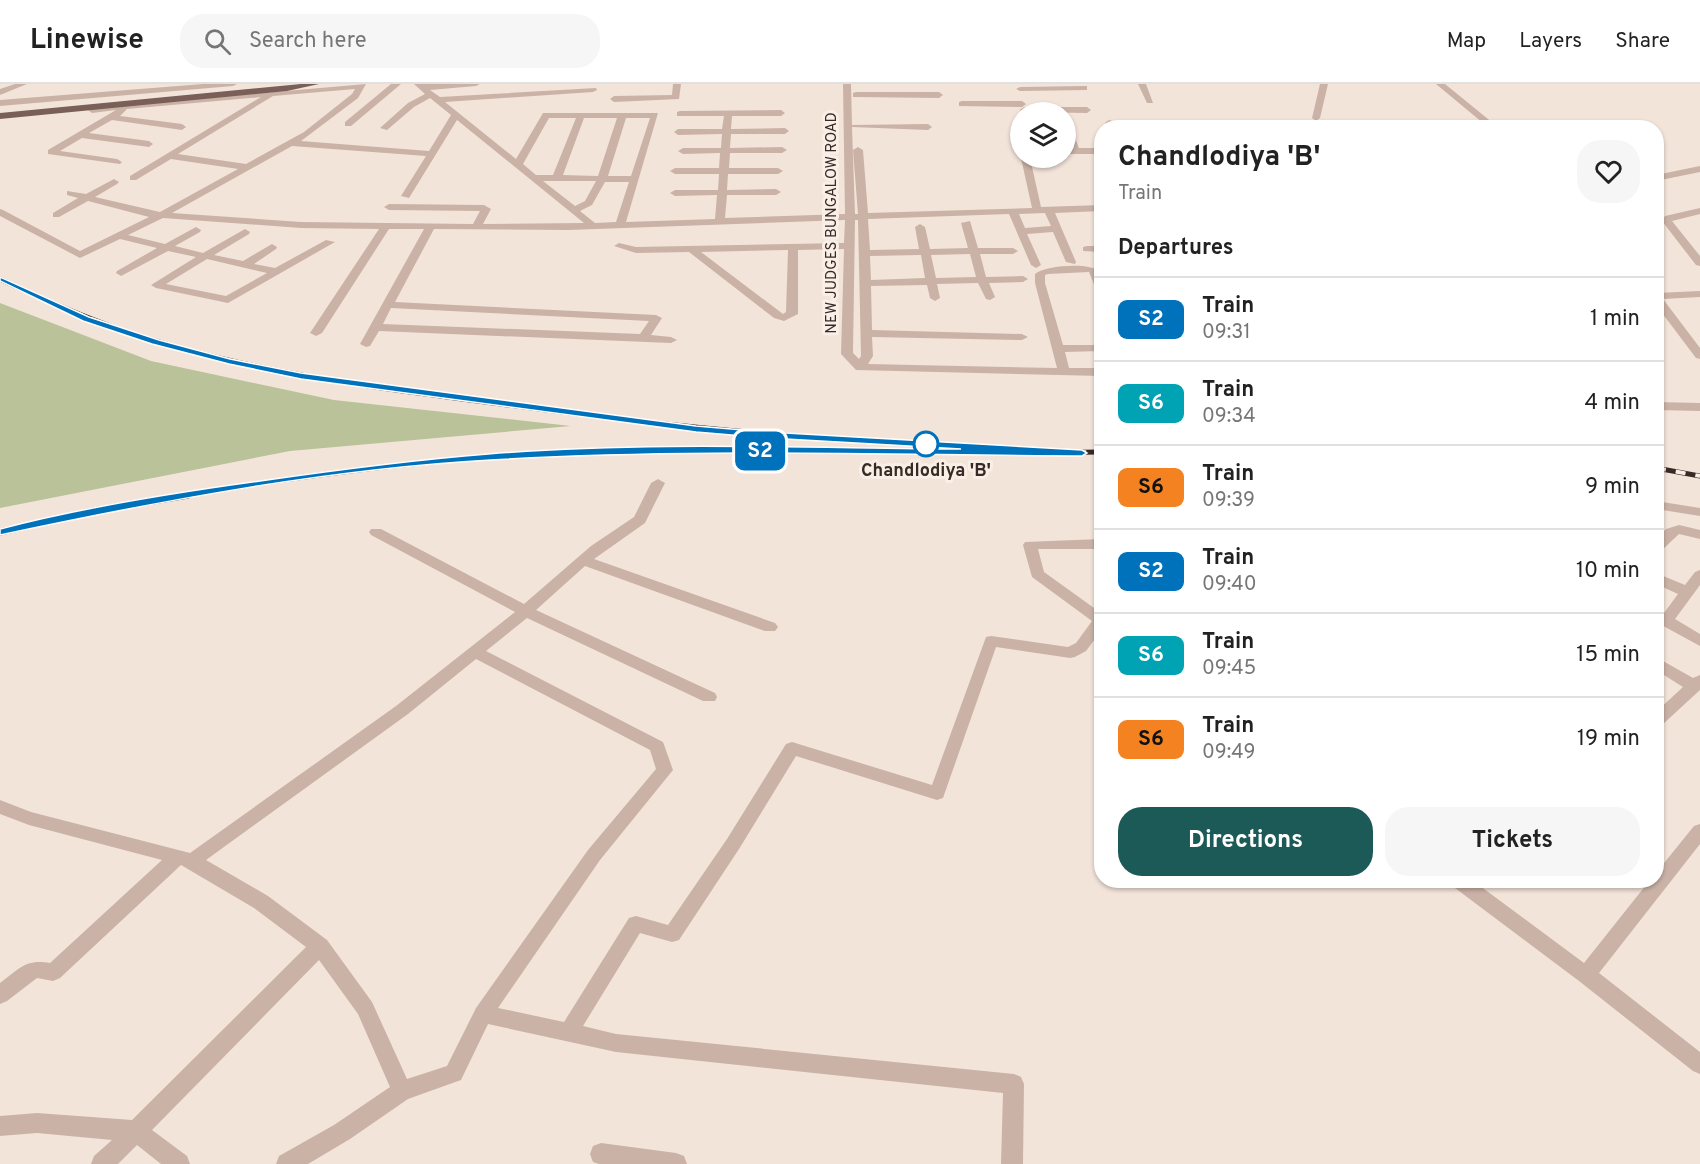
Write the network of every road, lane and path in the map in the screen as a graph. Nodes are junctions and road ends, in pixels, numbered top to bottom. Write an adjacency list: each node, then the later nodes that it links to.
1 (23, 84): 20 (street)
2 (233, 84): 29 (street)
3 (285, 84): 34 (main road)
4 (315, 84): 43 (main road)
5 (397, 84): 47 (street)
6 (476, 84): 19 (street)
7 (521, 84): 24 (street)
8 (677, 84): 26 (street)
9 (847, 84): 98 (street, NEW JUDGES BUNGALOW ROAD)
10 (901, 84): 22 (street)
11 (1142, 84): 27 (street)
12 (1324, 84): 45 (street)
13 (1440, 84): 46 (street)
14 (361, 85): 21 (street); 56 (street)
15 (1019, 87): 16 (street); 28 (street)
16 (1084, 88)
17 (856, 89): 22 (street); 48 (street)
18 (593, 90): 24 (street)
19 (427, 91): 24 (street); 32 (street); 51 (street)
20 (0, 92)
21 (274, 93): 31 (street); 64 (street)
22 (901, 95): 23 (street)
23 (939, 95)
24 (521, 98): 25 (street); 32 (street)
25 (581, 98)
26 (615, 99)
27 (1150, 101)
28 (1022, 102)
29 (0, 104)
30 (962, 104): 33 (street)
31 (128, 107): 43 (street); 44 (street)
32 (447, 108): 40 (street)
33 (1010, 108)
34 (0, 110)
35 (1076, 110): 36 (street)
36 (1087, 110)
37 (781, 113): 39 (street)
38 (680, 114): 39 (street)
39 (728, 114): 52 (street)
40 (456, 115): 63 (street); 66 (street)
41 (581, 115): 42 (street); 66 (street); 76 (street)
42 (622, 115): 77 (street); 78 (street)
43 (0, 117)
44 (111, 117): 49 (street); 55 (street)
45 (1316, 118)
46 (1485, 120)
47 (348, 124)
48 (856, 126): 50 (street); 96 (street)
49 (182, 127)
50 (928, 127)
51 (384, 128)
52 (727, 131): 53 (street); 54 (street); 60 (street)
53 (785, 131)
54 (678, 132)
55 (81, 135): 57 (street); 65 (street)
56 (290, 143): 63 (street); 67 (street)
57 (149, 144)
58 (782, 150): 60 (street)
59 (683, 151): 60 (street)
60 (726, 151): 71 (street)
61 (1076, 151): 62 (street)
62 (1094, 151)
63 (432, 154): 84 (street)
64 (170, 156): 67 (street); 74 (street)
65 (117, 162)
66 (517, 166): 75 (street)
67 (246, 167): 97 (street)
68 (1027, 168): 90 (street)
69 (1700, 169): 73 (street)
70 (675, 171): 71 (street)
71 (724, 171): 72 (street); 80 (street)
72 (778, 171)
73 (1664, 176)
74 (133, 178)
75 (532, 178): 76 (street); 92 (street)
76 (556, 178): 77 (street)
77 (602, 178): 78 (street); 92 (street)
78 (635, 179): 101 (street)
79 (114, 182): 85 (street)
80 (722, 192): 81 (street); 82 (street); 99 (street)
81 (776, 192)
82 (675, 193)
83 (70, 194): 85 (street)
84 (406, 196)
85 (89, 198): 95 (street); 97 (street)
86 (388, 207): 87 (street)
87 (411, 208): 103 (street); 105 (street)
88 (1094, 208): 91 (street)
89 (1012, 210): 90 (street); 96 (street); 110 (street)
90 (1037, 210): 91 (street)
91 (1049, 210): 108 (street)
92 (572, 211): 106 (street)
93 (1700, 211): 124 (street)
94 (0, 212): 112 (street)
95 (56, 215)
96 (864, 215): 98 (street); 126 (street)
97 (161, 216): 102 (street); 112 (street)
98 (850, 216): 99 (street); 115 (street, NEW JUDGES BUNGALOW ROAD)
99 (720, 220): 101 (street)
100 (966, 223): 122 (street)
101 (620, 224): 106 (street)
102 (386, 226): 103 (street); 146 (street)
103 (401, 226): 104 (street)
104 (431, 226): 105 (street); 143 (street)
105 (477, 226): 106 (street)
106 (593, 226)
107 (920, 227): 125 (street)
108 (1057, 229): 110 (street); 128 (street)
109 (196, 230): 116 (street)
110 (1021, 231): 131 (street)
111 (245, 232): 127 (street)
112 (118, 236): 116 (street)
113 (330, 242): 133 (street)
114 (619, 246): 119 (street)
115 (850, 246): 118 (street); 155 (street, NEW JUDGES BUNGALOW ROAD)
116 (166, 247): 127 (street); 134 (street)
117 (272, 247): 130 (street)
118 (793, 247): 119 (street); 119 (street)
119 (691, 249)
120 (1087, 249): 121 (street)
121 (1094, 249)
122 (974, 251): 123 (street); 125 (street); 136 (street)
123 (1013, 251)
124 (1696, 252): 129 (street)
125 (926, 253): 126 (street); 137 (street)
126 (863, 254): 138 (street)
127 (205, 256): 130 (street); 133 (street)
128 (1071, 262)
129 (1700, 263)
130 (245, 265): 133 (street)
131 (1036, 265)
132 (1094, 271): 152 (street)
133 (277, 272)
134 (121, 273)
135 (1023, 279): 136 (street)
136 (982, 280): 137 (street); 141 (street)
137 (930, 282): 138 (street); 142 (street)
138 (865, 283): 147 (street)
139 (1700, 294): 140 (street)
140 (1664, 296)
141 (990, 297)
142 (935, 298)
143 (388, 305): 145 (street); 148 (street)
144 (1664, 307): 154 (street)
145 (375, 327): 148 (street); 151 (street)
146 (316, 333)
147 (867, 333): 149 (street); 155 (street)
148 (644, 338): 150 (street)
149 (1022, 338)
150 (671, 340)
151 (366, 344)
152 (1058, 348): 153 (street); 156 (street)
153 (1094, 348)
154 (1700, 356)
155 (860, 367): 156 (street)
156 (1064, 370): 157 (street)
157 (1094, 372)
158 (1664, 406): 159 (street)
159 (1700, 407)
160 (658, 483): 167 (street)
161 (1664, 504): 162 (street)
162 (1700, 512)
163 (376, 532): 171 (street)
164 (1700, 535): 165 (street)
165 (1664, 538)
166 (1094, 544): 172 (street)
167 (583, 560): 171 (street); 175 (street)
168 (1700, 575): 170 (street)
169 (1664, 582): 170 (street)
170 (1687, 592): 173 (street)
171 (525, 612): 178 (street); 181 (street)
172 (1094, 615)
173 (1664, 615)
174 (1664, 620): 177 (street)
175 (770, 627)
176 (1094, 629): 193 (street)
177 (1700, 641)
178 (475, 652): 185 (street); 192 (street)
179 (1664, 667): 180 (street)
180 (1697, 683): 182 (street)
181 (709, 697)
182 (1664, 710)
183 (0, 807): 185 (street)
184 (1700, 831): 186 (street)
185 (185, 859): 189 (street); 191 (street)
186 (1664, 876)
187 (1468, 888): 190 (street)
188 (1655, 888): 190 (street)
189 (320, 946): 195 (street); 197 (street)
190 (1586, 975): 194 (street)
191 (0, 995)
192 (483, 1014): 193 (street); 195 (street)
193 (568, 1033): 203 (street)
194 (1700, 1064)
195 (402, 1091): 201 (street)
196 (0, 1126): 197 (street)
197 (136, 1131): 199 (street); 200 (street)
198 (601, 1154): 202 (street)
199 (102, 1164)
200 (179, 1164)
201 (286, 1164)
202 (676, 1164)
203 (1012, 1164)

